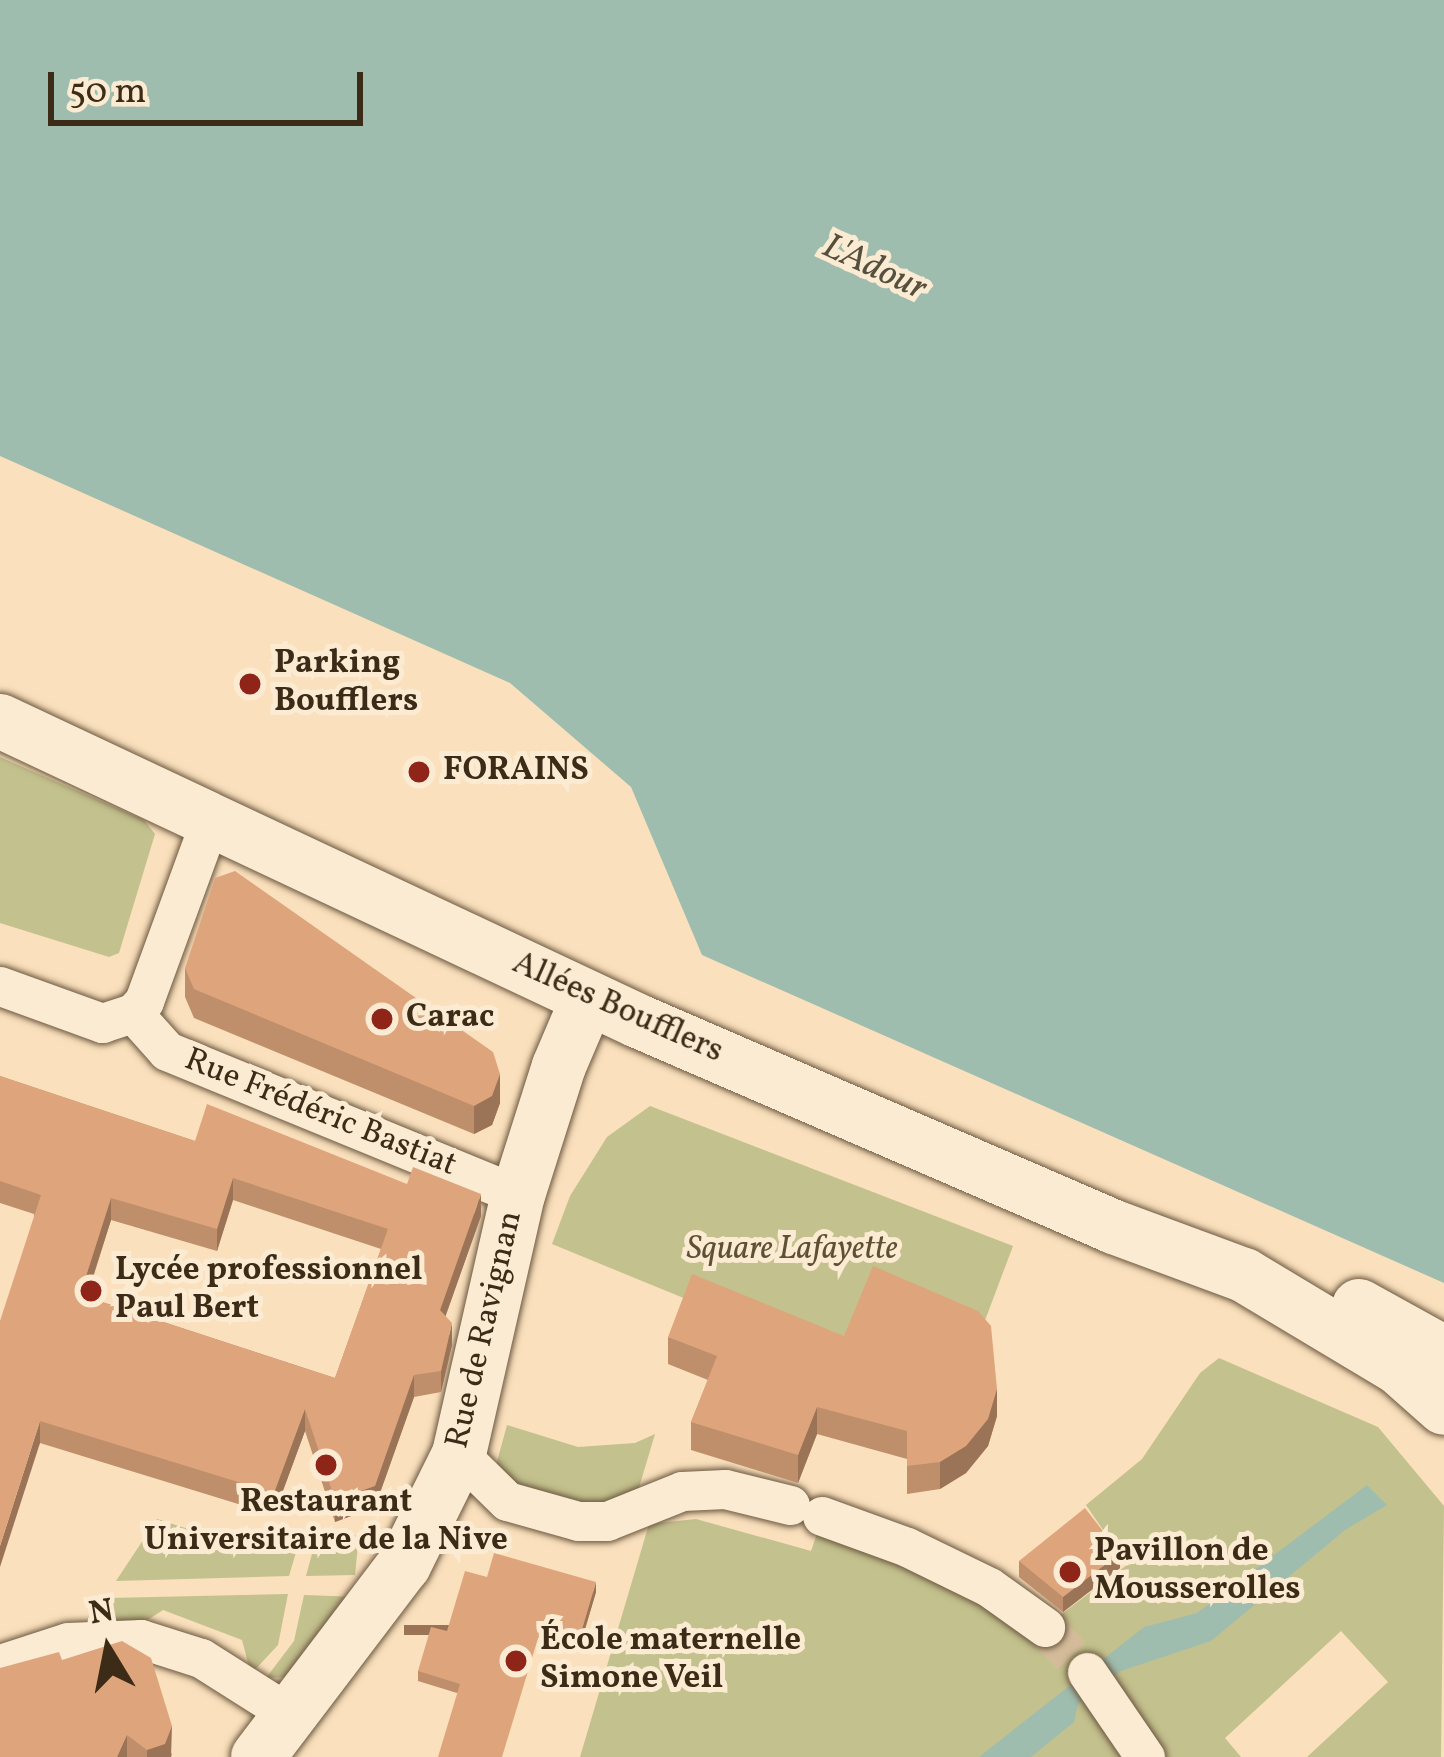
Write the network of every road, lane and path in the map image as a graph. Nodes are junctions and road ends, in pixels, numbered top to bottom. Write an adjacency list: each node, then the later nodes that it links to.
1 (0, 721): 2 (main road, Allées Boufflers)
2 (210, 820): 4 (main road, Allées Boufflers); 5 (street)
3 (0, 986): 5 (street)
4 (588, 998): 6 (main road, Rue de Ravignan); 7 (main road, Allées Boufflers)
5 (133, 1013): 6 (street, Rue Frédéric Bastiat)
6 (518, 1195): 10 (main road, Rue de Ravignan)
7 (1244, 1275): 8 (main road, Allées Boufflers); 9 (main road, Allées Boufflers)
8 (1444, 1353)
9 (1444, 1408)
10 (459, 1454): 11 (street); 15 (main road, Rue de Ravignan)
11 (1045, 1627)
12 (20, 1652): 13 (street); 15 (street)
13 (0, 1664)
14 (1094, 1681): 17 (street)
15 (291, 1715): 16 (main road, Rue de Ravignan)
16 (258, 1757)
17 (1145, 1757)

